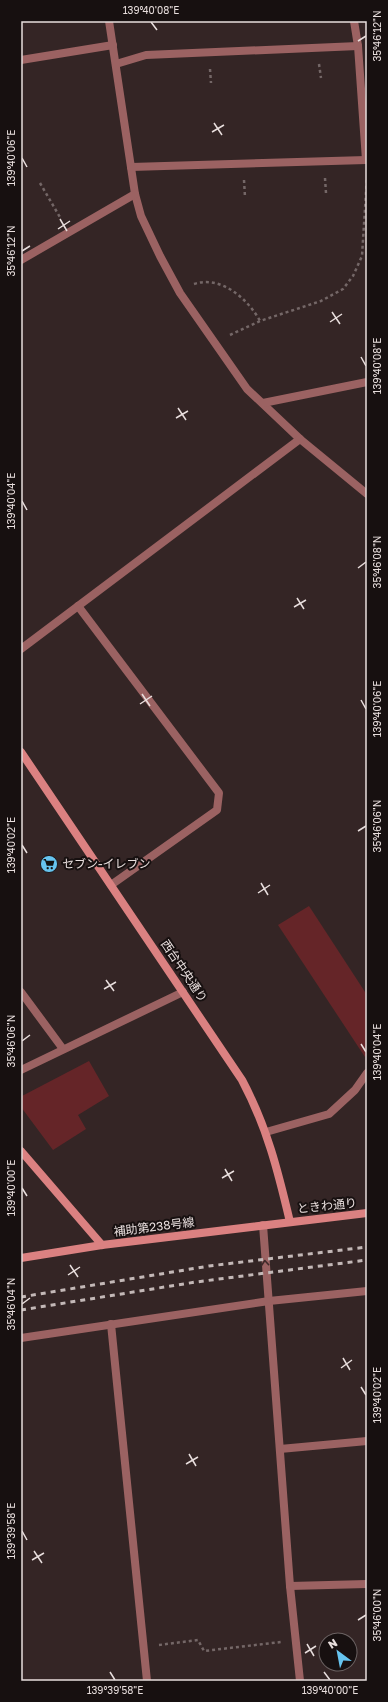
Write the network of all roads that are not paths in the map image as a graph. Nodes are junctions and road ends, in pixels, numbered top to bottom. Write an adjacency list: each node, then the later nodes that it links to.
1 (109, 21): 3 (street)
2 (354, 21): 4 (street)
3 (113, 46): 5 (street); 6 (street)
4 (358, 46): 6 (street); 7 (street)
5 (21, 60)
6 (116, 64): 8 (street)
7 (366, 160): 8 (street)
8 (131, 167): 9 (street)
9 (135, 194): 10 (street); 12 (street)
10 (21, 260)
11 (367, 382): 12 (street)
12 (263, 403): 13 (street)
13 (300, 438): 14 (street); 15 (street)
14 (367, 494)
15 (78, 606): 16 (street); 18 (street)
16 (21, 648)
17 (21, 752): 18 (street, 西台中央通り)
18 (112, 885): 20 (street, 西台中央通り)
19 (21, 992): 21 (street)
20 (183, 992): 21 (street); 24 (street, 西台中央通り)
21 (63, 1049): 22 (street)
22 (21, 1070)
23 (367, 1073): 24 (street)
24 (266, 1132): 27 (street, 西台中央通り)
25 (21, 1151): 29 (street)
26 (367, 1213): 27 (street, ときわ通り)
27 (290, 1222): 28 (street, 補助第238号線)
28 (263, 1225): 29 (street, 補助第238号線); 32 (street, one-way to 28)
29 (102, 1245): 30 (street, 補助第238号線)
30 (21, 1258)
31 (367, 1291): 32 (street)
32 (269, 1301): 33 (street); 36 (street)
33 (111, 1324): 34 (street); 39 (street)
34 (21, 1338)
35 (367, 1441): 36 (street)
36 (280, 1448): 38 (street)
37 (367, 1584): 38 (street)
38 (290, 1586): 40 (street)
39 (146, 1681)
40 (300, 1681)

